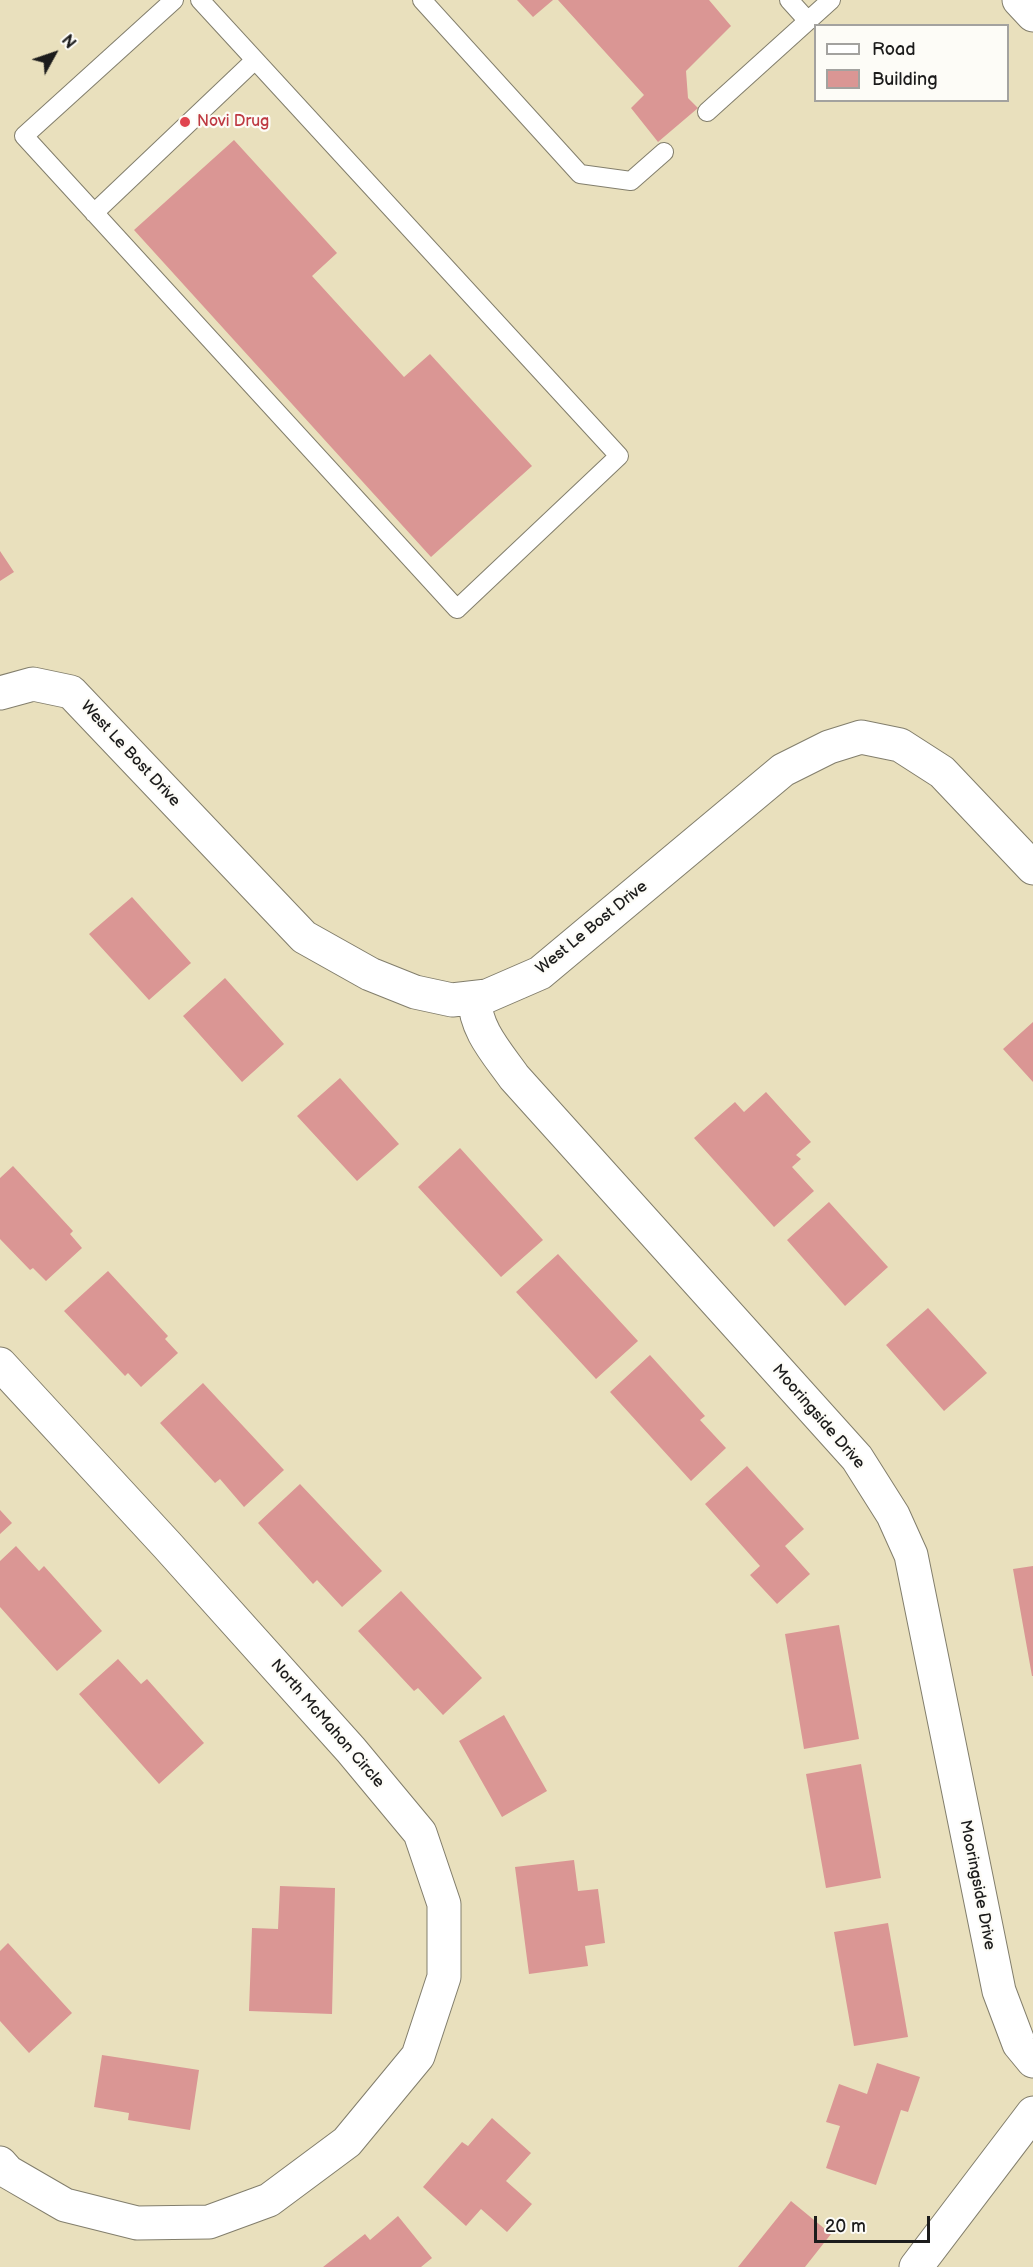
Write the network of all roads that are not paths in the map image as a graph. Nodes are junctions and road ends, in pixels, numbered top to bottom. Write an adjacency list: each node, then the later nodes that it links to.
1 (174, 0): 10 (lane)
2 (200, 0): 7 (lane)
3 (422, 0): 9 (lane)
4 (789, 0): 6 (lane)
5 (831, 0): 6 (lane)
6 (808, 21): 8 (lane)
7 (255, 60): 10 (lane); 10 (lane)
8 (707, 112)
9 (664, 152)
10 (94, 213)
11 (0, 693): 13 (street, West Le Bost Drive)
12 (1033, 868): 13 (street, West Le Bost Drive)
13 (475, 998): 15 (street, Mooringside Drive)
14 (0, 1364): 17 (street, North McMahon Circle)
15 (1033, 2061)
16 (1033, 2113): 18 (street)
17 (0, 2163)
18 (915, 2267)

